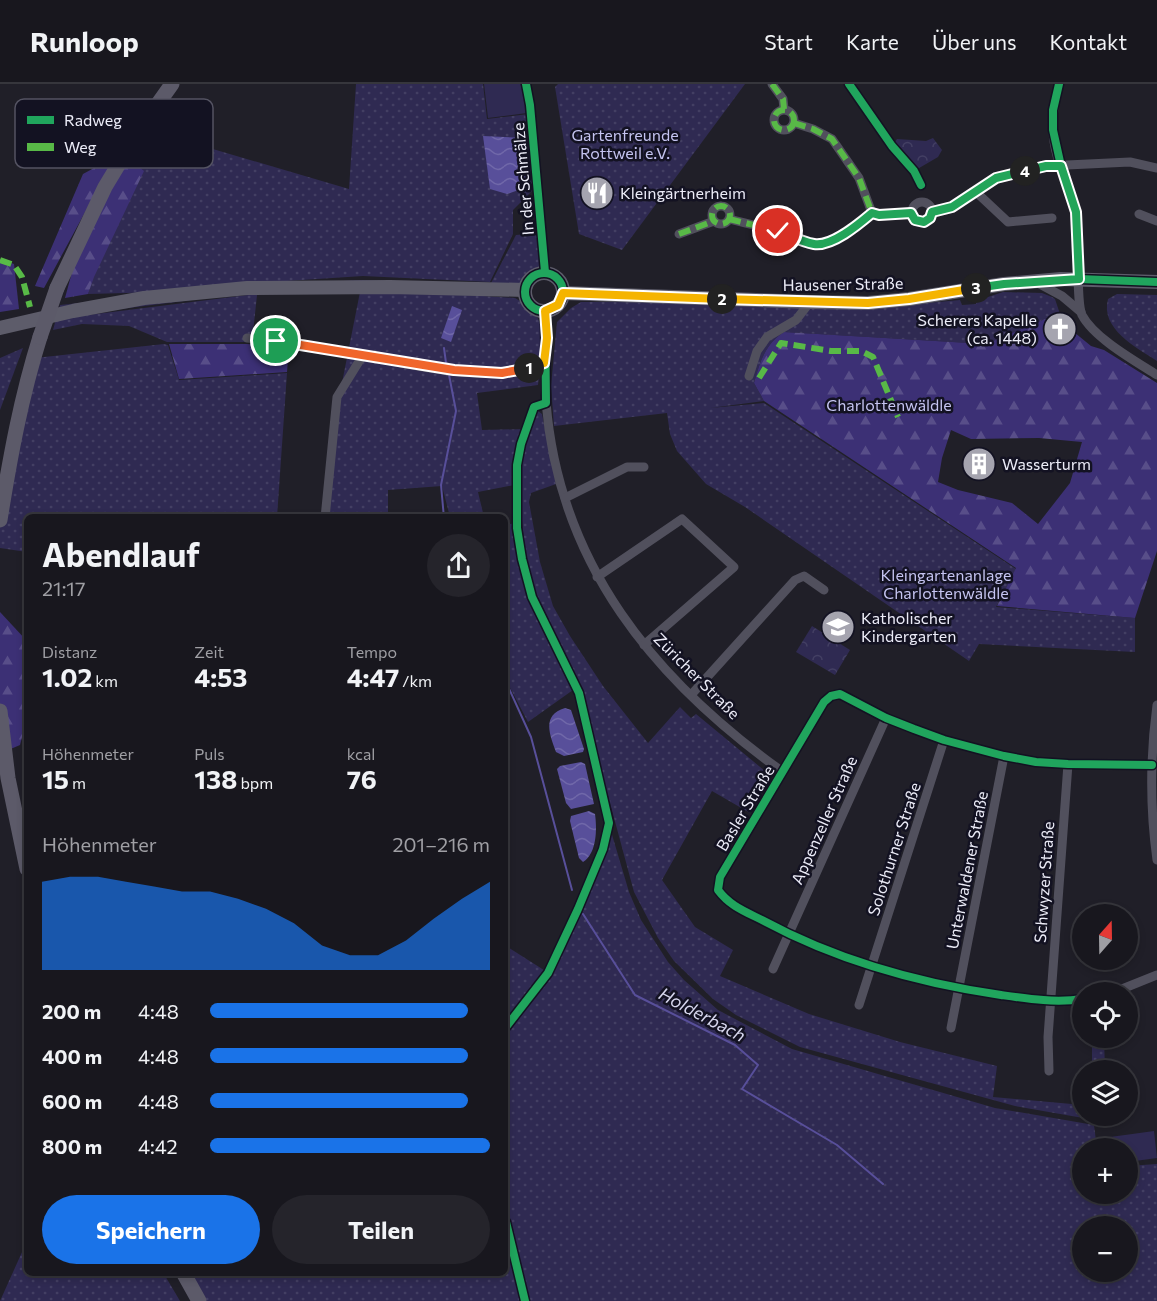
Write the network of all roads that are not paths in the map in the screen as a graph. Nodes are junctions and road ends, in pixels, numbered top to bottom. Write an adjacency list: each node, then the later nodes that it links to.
1 (172, 84): 5 (main road, bridge)
2 (526, 84): 21 (street, In der Schmälze)
3 (772, 84): 6 (street)
4 (1059, 84): 8 (street)
5 (161, 99)
6 (784, 109): 7 (street); 7 (street)
7 (794, 123): 13 (street)
8 (1061, 166): 10 (street); 11 (street); 22 (street)
9 (116, 168): 40 (main road, bridge)
10 (1157, 168)
11 (976, 192): 12 (street); 16 (street)
12 (932, 212): 14 (street); 14 (street)
13 (872, 213): 14 (street); 17 (street)
14 (911, 213)
15 (1139, 214): 19 (street)
16 (1052, 218)
17 (729, 219): 18 (street); 18 (street)
18 (714, 221): 20 (street)
19 (1157, 221)
20 (680, 234)
21 (544, 272): 25 (main road); 26 (main road)
22 (1079, 279): 23 (main road, Hausener Straße); 24 (main road, Hausener Straße); 29 (street)
23 (1036, 281): 27 (main road, Hausener Straße); 29 (street)
24 (1157, 282)
25 (525, 290): 28 (main road); 30 (main road)
26 (563, 293): 27 (main road, Hausener Straße); 28 (main road)
27 (810, 302): 35 (street)
28 (545, 311): 33 (street, Züricher Straße)
29 (1081, 312): 34 (street)
30 (0, 328)
31 (247, 338): 32 (street)
32 (363, 356): 33 (street); 39 (street)
33 (544, 363): 36 (street, Züricher Straße)
34 (1157, 375)
35 (749, 376)
36 (546, 402): 38 (street, Züricher Straße); 65 (street)
37 (644, 467): 38 (street)
38 (565, 498): 41 (street, Züricher Straße)
39 (325, 514)
40 (0, 520)
41 (597, 577): 43 (street, Züricher Straße); 43 (street)
42 (824, 591): 44 (street)
43 (644, 645): 44 (street, Züricher Straße)
44 (691, 695): 53 (street, Züricher Straße)
45 (1157, 705): 48 (street)
46 (0, 711): 54 (main road)
47 (886, 718): 49 (street, Basler Straße); 53 (street, Basler Straße); 56 (street, Appenzeller Straße)
48 (1155, 738): 52 (street)
49 (944, 740): 50 (street, Basler Straße); 57 (street, Solothurner Straße)
50 (1004, 756): 51 (street, Basler Straße); 61 (street, Unterwaldener Straße)
51 (1068, 764): 52 (street, Basler Straße); 63 (street, Schwyzer Straße)
52 (1152, 765): 55 (street)
53 (783, 772): 56 (street, Basler Straße)
54 (24, 855)
55 (1157, 860)
56 (789, 935): 57 (street, Basler Straße); 58 (street)
57 (872, 967): 61 (street, Basler Straße); 64 (street)
58 (773, 969)
59 (1157, 975): 60 (street)
60 (1138, 983)
61 (959, 989): 63 (street, Basler Straße); 66 (street)
62 (1072, 1000): 63 (street, Basler Straße)
63 (1050, 1001): 67 (street)
64 (859, 1005)
65 (508, 1024)
66 (951, 1028)
67 (1049, 1071)
68 (508, 1230): 71 (street)
69 (185, 1276): 70 (main road)
70 (199, 1301)
71 (525, 1301)

